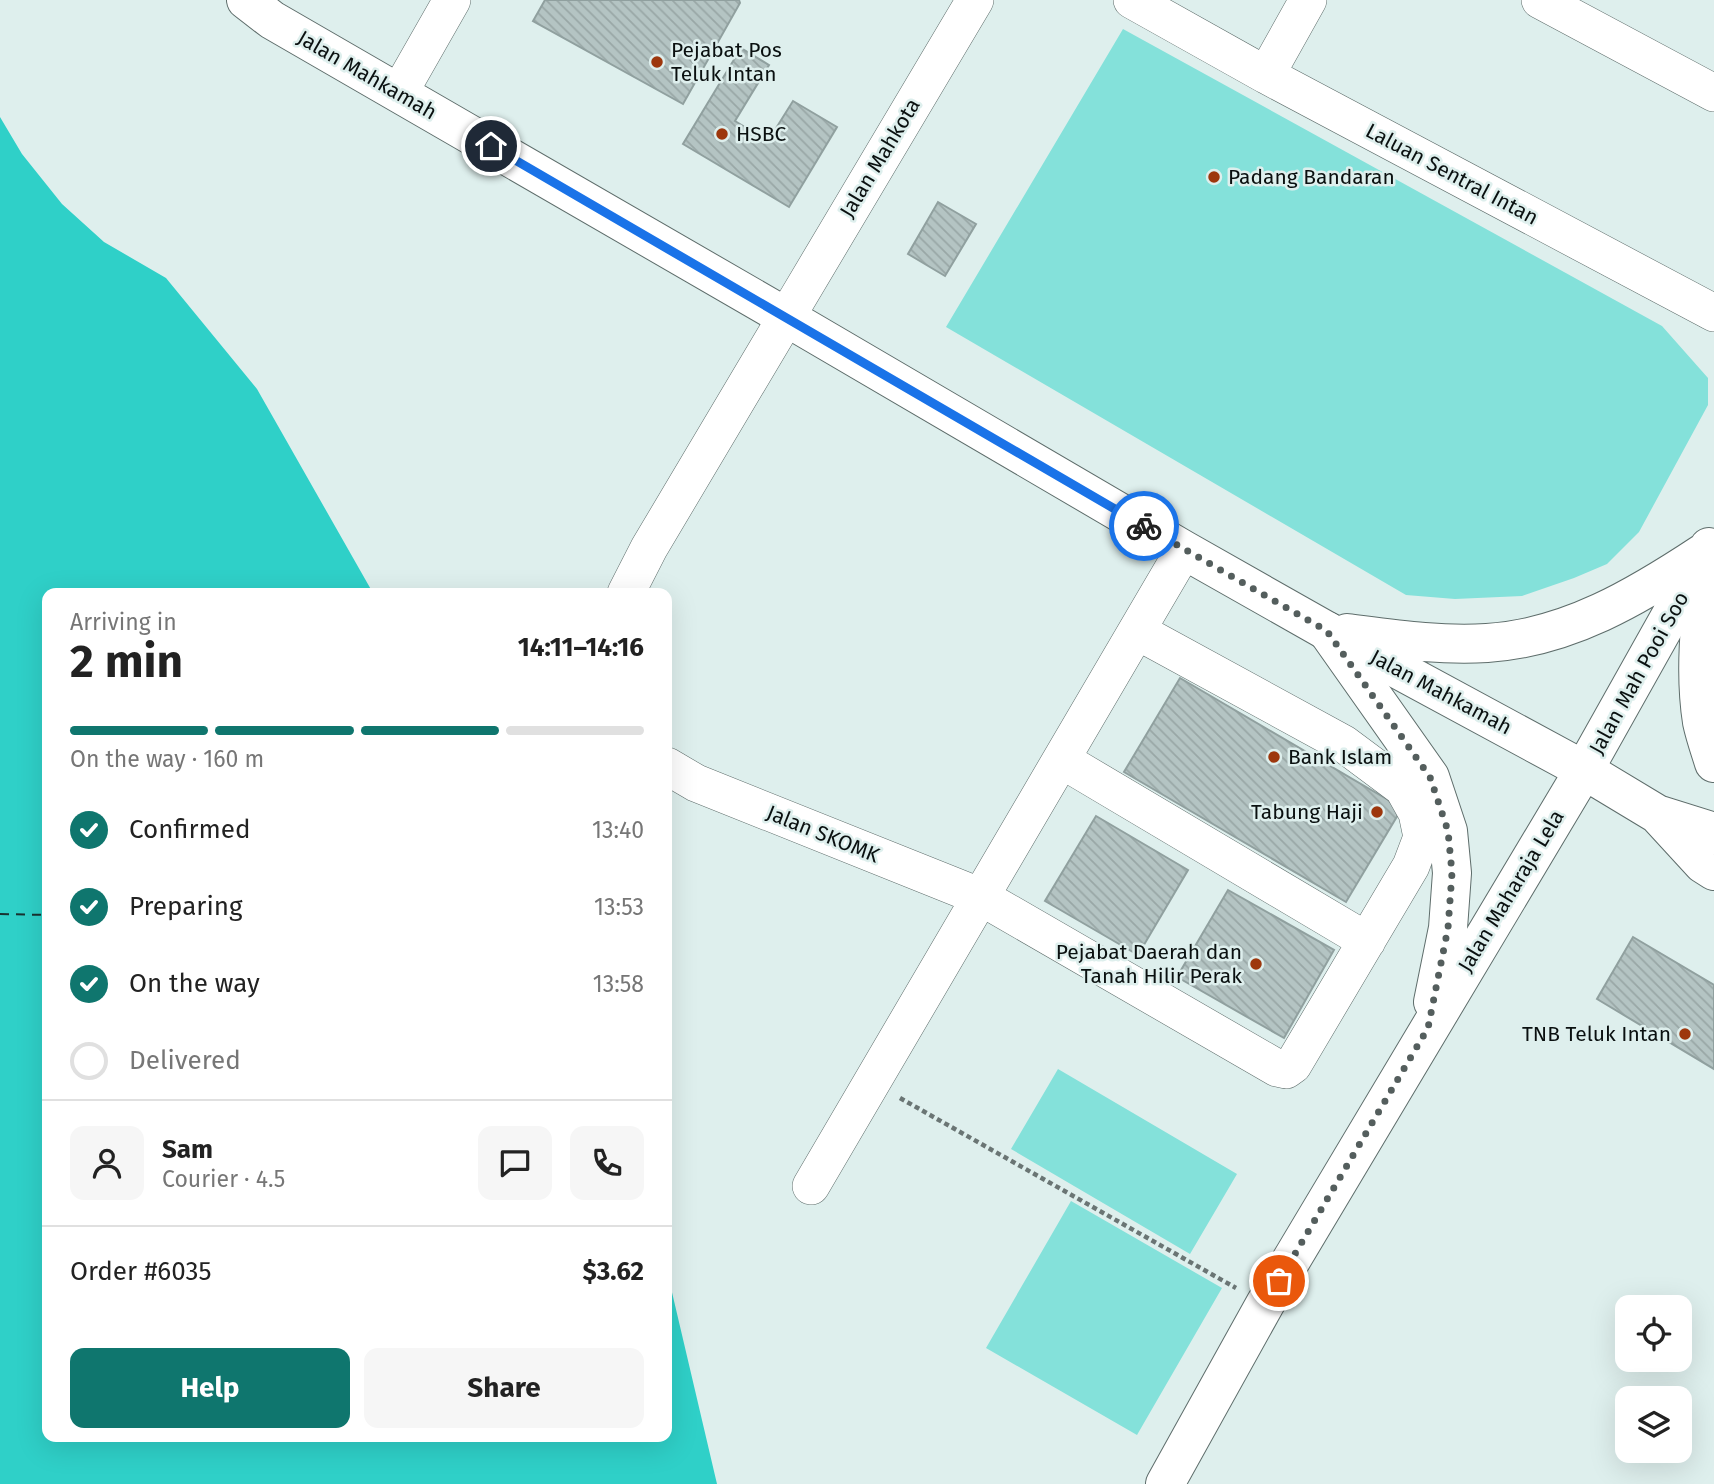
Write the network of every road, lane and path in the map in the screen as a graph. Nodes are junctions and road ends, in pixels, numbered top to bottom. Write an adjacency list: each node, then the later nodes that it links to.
1 (246, 0): 8 (main road, Jalan Mahkamah)
2 (452, 0): 8 (street)
3 (975, 0): 11 (street, Jalan Mahkota)
4 (1132, 0): 7 (street, Laluan Sentral Intan)
5 (1308, 0): 7 (street)
6 (1540, 0): 9 (street)
7 (1266, 75): 10 (street, Laluan Sentral Intan)
8 (399, 93): 11 (main road, Jalan Mahkamah)
9 (1714, 93)
10 (1714, 313)
11 (786, 317): 13 (main road, Jalan Mahkamah); 14 (street)
12 (1711, 544): 16 (main road); 18 (main road); 20 (main road, Jalan Mah Pooi Soo)
13 (1184, 550): 15 (street); 16 (main road, Jalan Mahkamah)
14 (628, 588)
15 (1137, 631): 17 (street); 25 (street)
16 (1327, 631): 20 (main road, Jalan Mahkamah); 26 (main road)
17 (1062, 760): 24 (street); 25 (street)
18 (1714, 763)
19 (672, 768): 24 (street, Jalan SKOMK)
20 (1584, 770): 21 (main road, Jalan Mahkamah); 26 (main road, Jalan Maharaja Lela)
21 (1657, 814): 22 (main road); 23 (main road)
22 (1714, 832)
23 (1714, 871)
24 (981, 897): 25 (street, Jalan SKOMK); 27 (street)
25 (1367, 941)
26 (1428, 1028): 29 (main road, Jalan Maharaja Lela)
27 (873, 1082): 28 (street); 29 (path)
28 (811, 1186)
29 (1265, 1304): 30 (main road, Jalan Maharaja Lela)
30 (1165, 1484)

